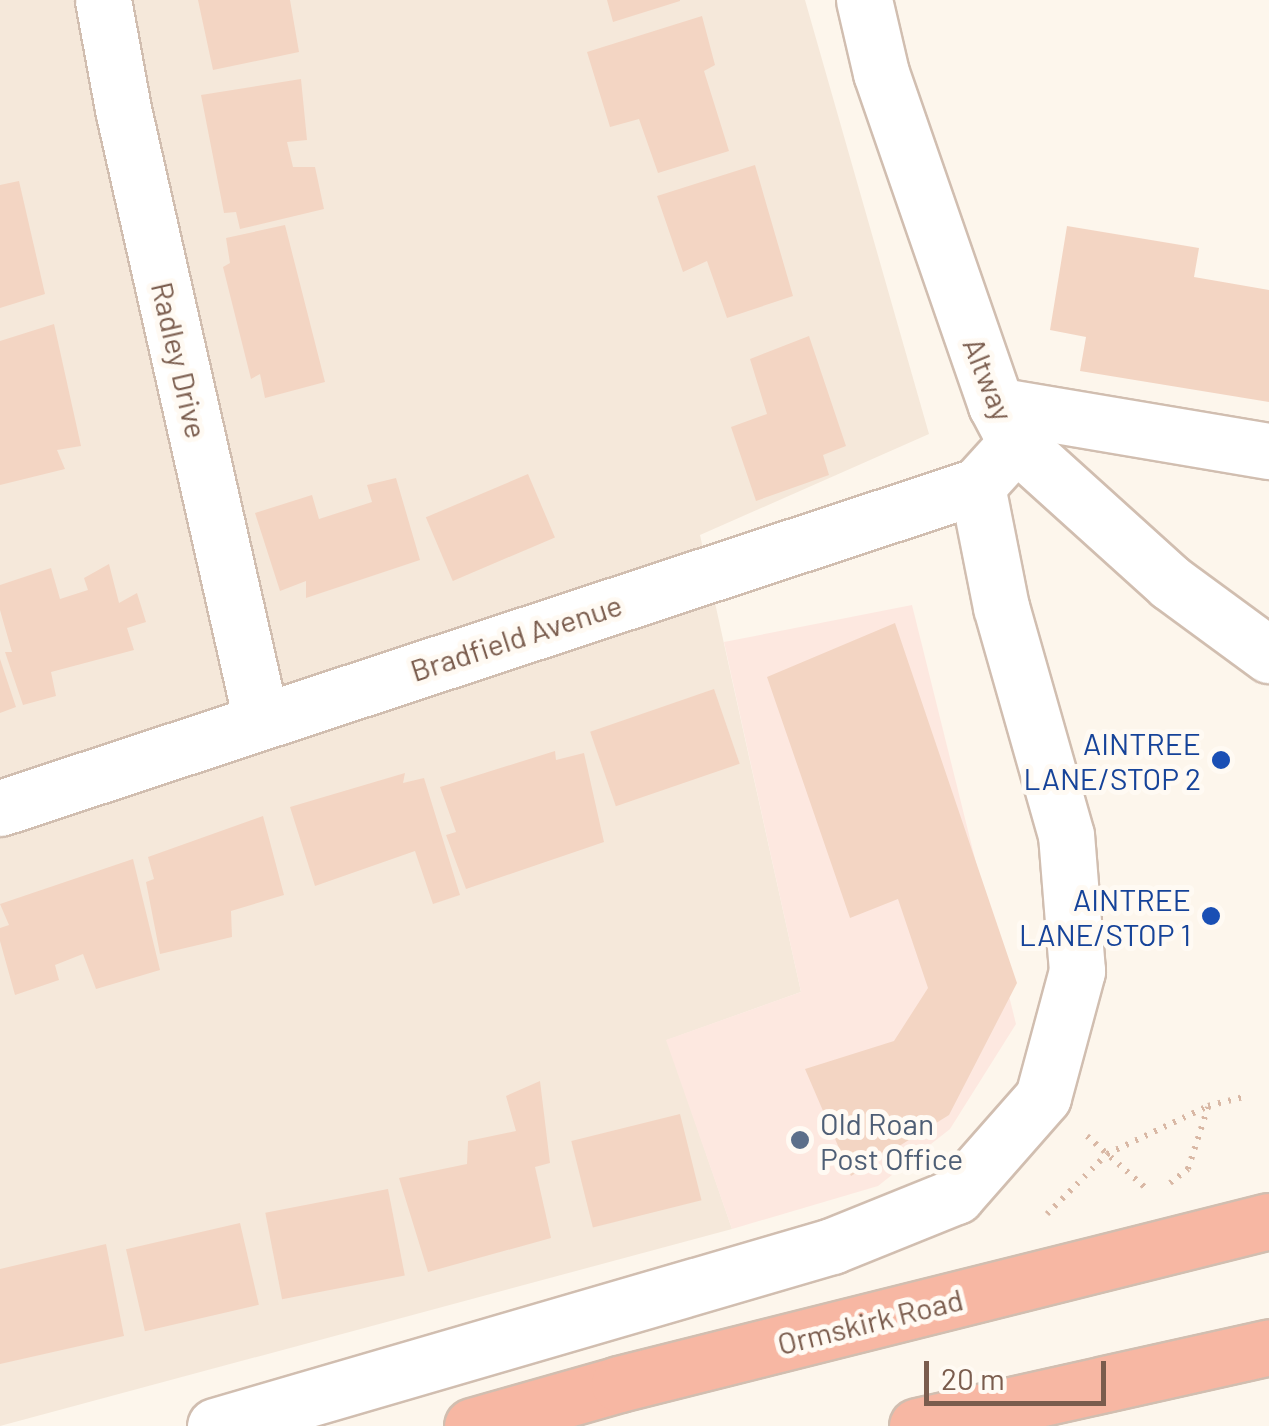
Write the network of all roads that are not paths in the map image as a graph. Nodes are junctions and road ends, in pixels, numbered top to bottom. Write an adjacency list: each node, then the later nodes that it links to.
1 (103, 0): 7 (street, Radley Drive)
2 (864, 0): 3 (street, Altway)
3 (1006, 424): 4 (street); 5 (street, Bradfield Avenue); 6 (street, Altway)
4 (1269, 451)
5 (977, 486): 7 (street, Bradfield Avenue); 11 (street)
6 (1269, 655)
7 (260, 720): 8 (street, Bradfield Avenue)
8 (0, 808)
9 (1269, 1220): 12 (highway, Ormskirk Road)
10 (1269, 1347): 13 (highway)
11 (215, 1426)
12 (472, 1426)
13 (917, 1426)

